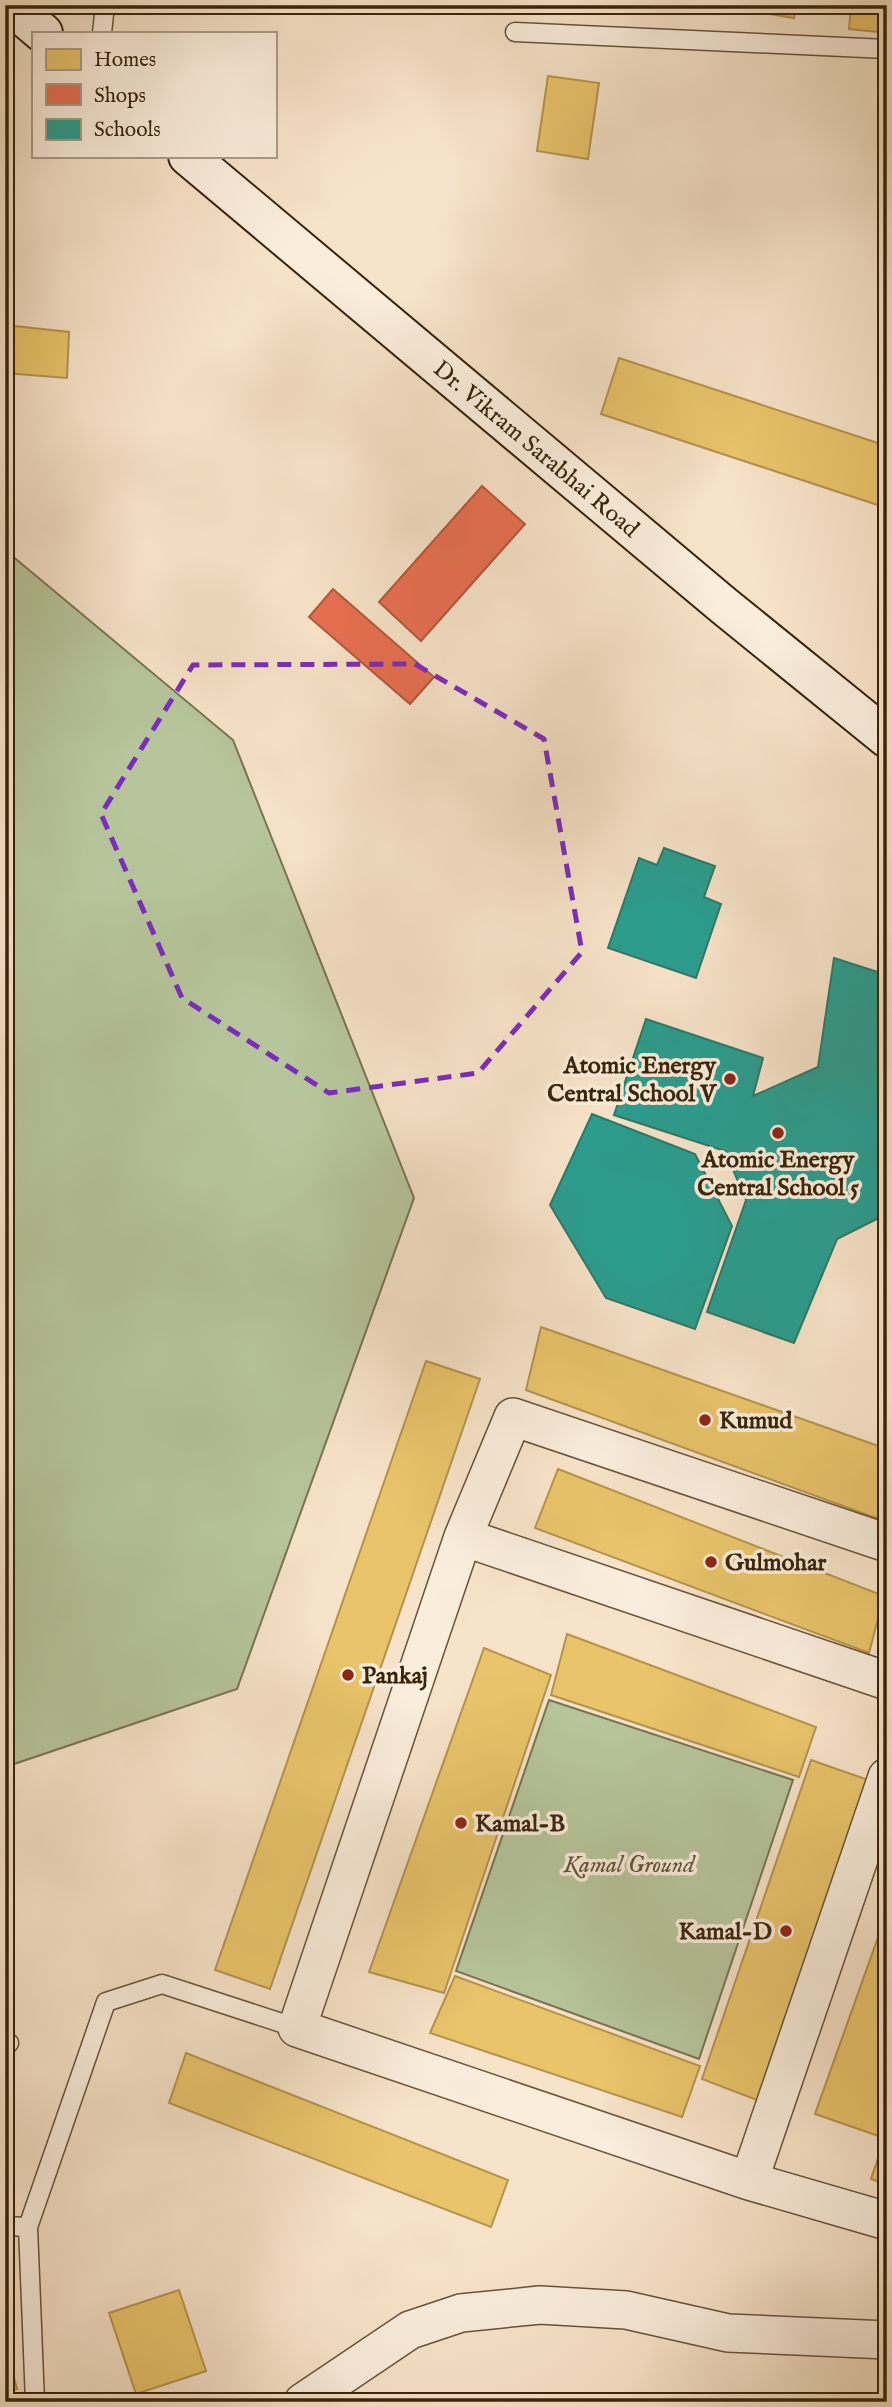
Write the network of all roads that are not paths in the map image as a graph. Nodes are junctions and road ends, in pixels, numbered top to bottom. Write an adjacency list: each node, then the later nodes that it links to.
1 (9, 5): 3 (street)
2 (105, 5): 4 (lane)
3 (42, 32)
4 (102, 32)
5 (514, 32): 6 (lane)
6 (887, 49)
7 (190, 158): 8 (street, Dr. Vikram Sarabhai Road)
8 (887, 738)
9 (463, 1537): 10 (street); 11 (street); 13 (street)
10 (887, 1543)
11 (887, 1681)
12 (887, 1777): 14 (street)
13 (297, 2028): 14 (street); 17 (lane)
14 (749, 2181): 15 (street)
15 (887, 2221)
16 (5, 2226): 17 (lane)
17 (28, 2227): 19 (lane)
18 (887, 2340): 20 (street)
19 (36, 2402)
20 (303, 2402)

